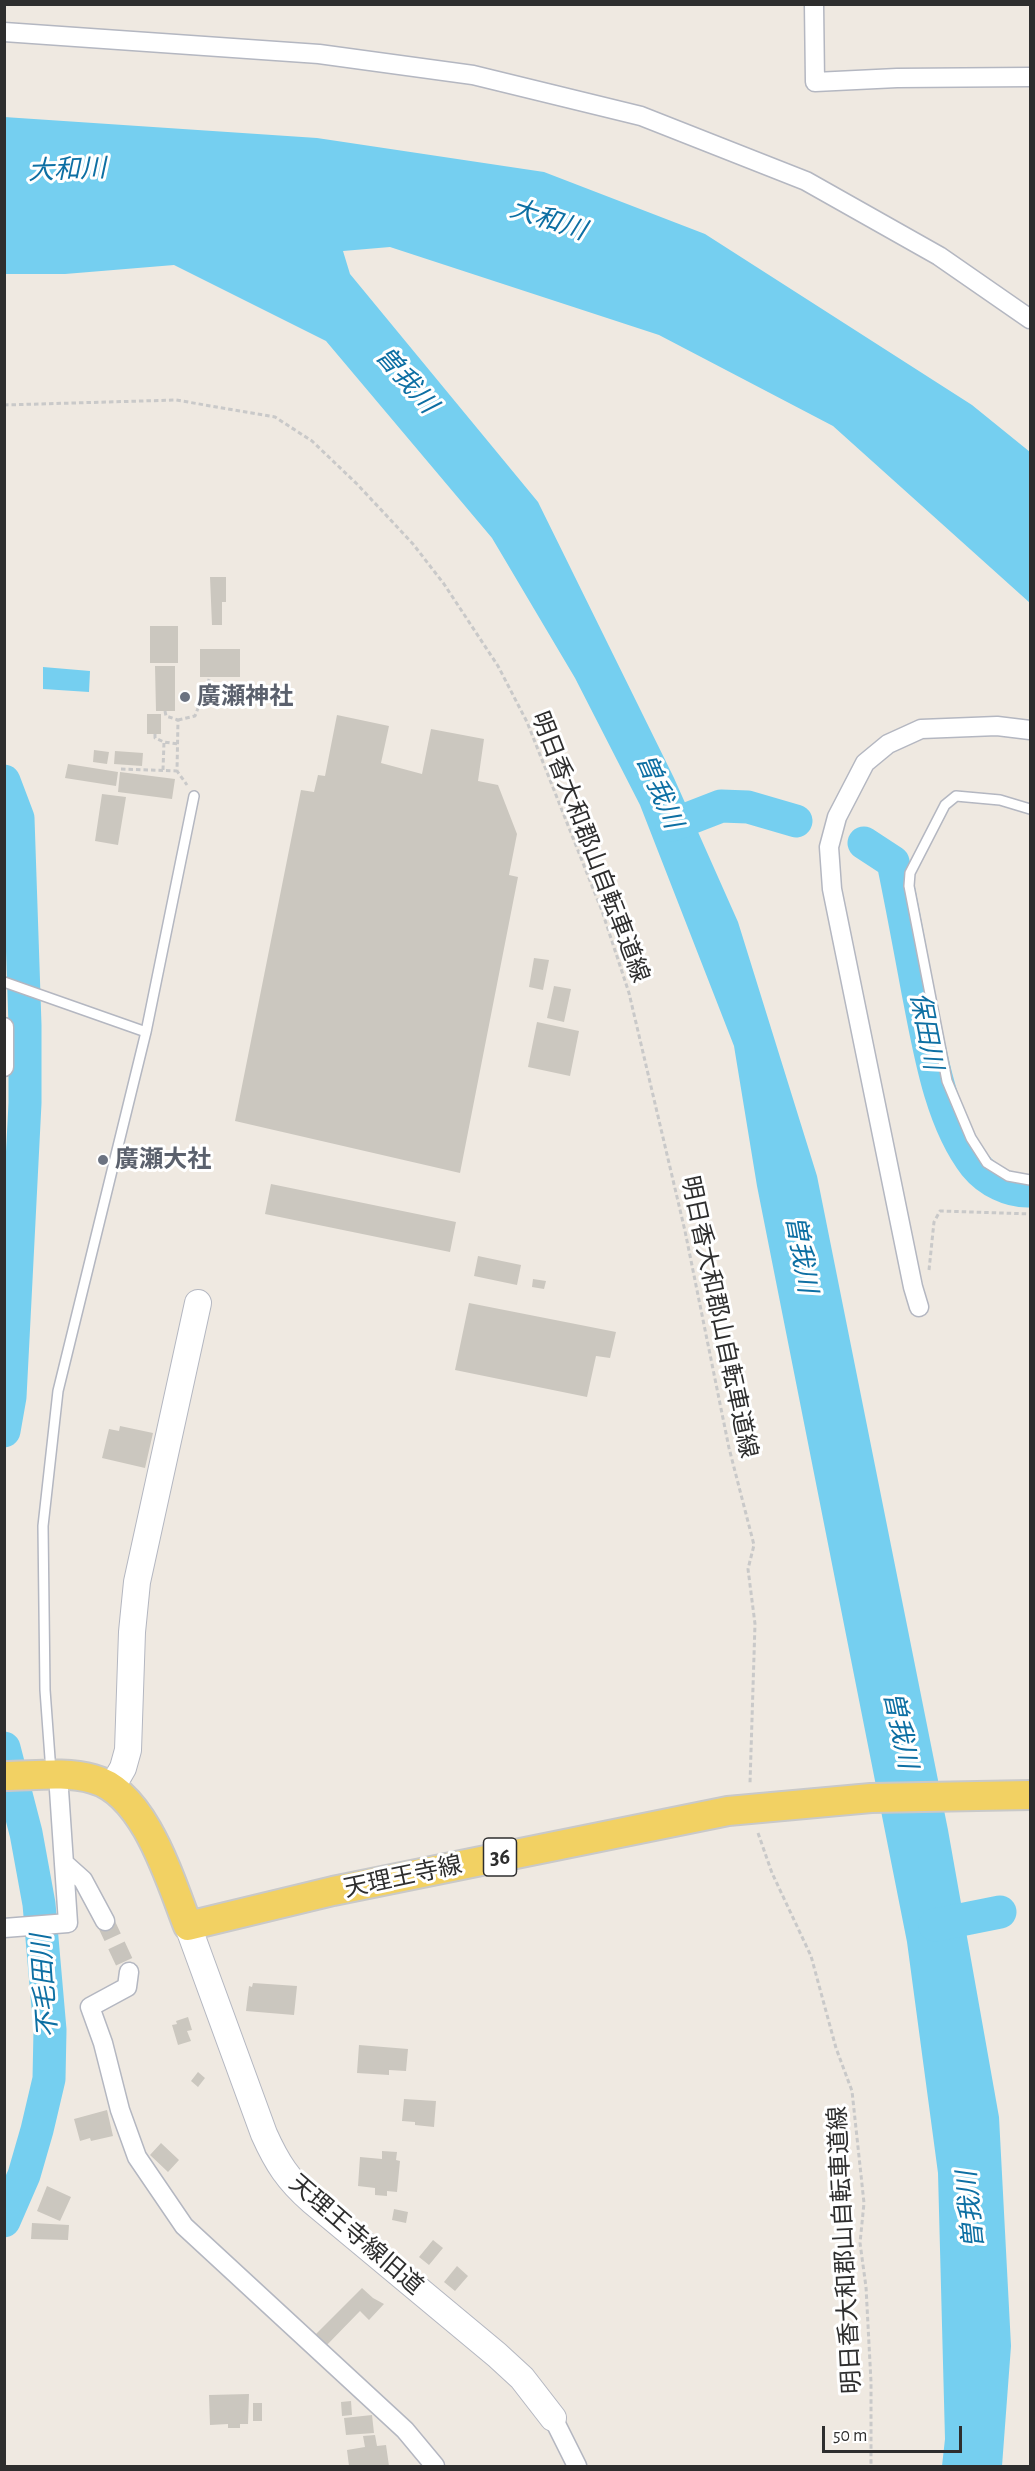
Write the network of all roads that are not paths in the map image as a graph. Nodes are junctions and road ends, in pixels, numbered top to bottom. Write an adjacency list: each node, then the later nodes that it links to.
1 (814, 4): 3 (street)
2 (4, 32): 4 (street)
3 (1030, 77)
4 (1030, 319)
5 (1030, 730): 14 (street)
6 (194, 796): 10 (lane)
7 (1030, 809): 12 (lane)
8 (4, 982): 10 (lane)
9 (4, 1027): 11 (street)
10 (146, 1032): 15 (lane)
11 (4, 1067)
12 (1030, 1180)
13 (198, 1303): 17 (street)
14 (919, 1307)
15 (55, 1775): 16 (main road); 17 (main road); 19 (street)
16 (14, 1776)
17 (112, 1787): 21 (main road)
18 (1021, 1795): 21 (main road, 天理王寺線 / 36)
19 (64, 1863): 20 (street); 22 (street)
20 (105, 1921)
21 (188, 1926): 24 (street, 天理王寺線旧道)
22 (4, 1928)
23 (129, 1971): 25 (street)
24 (553, 2418): 26 (street, 天理王寺線旧道)
25 (435, 2466)
26 (577, 2466)

